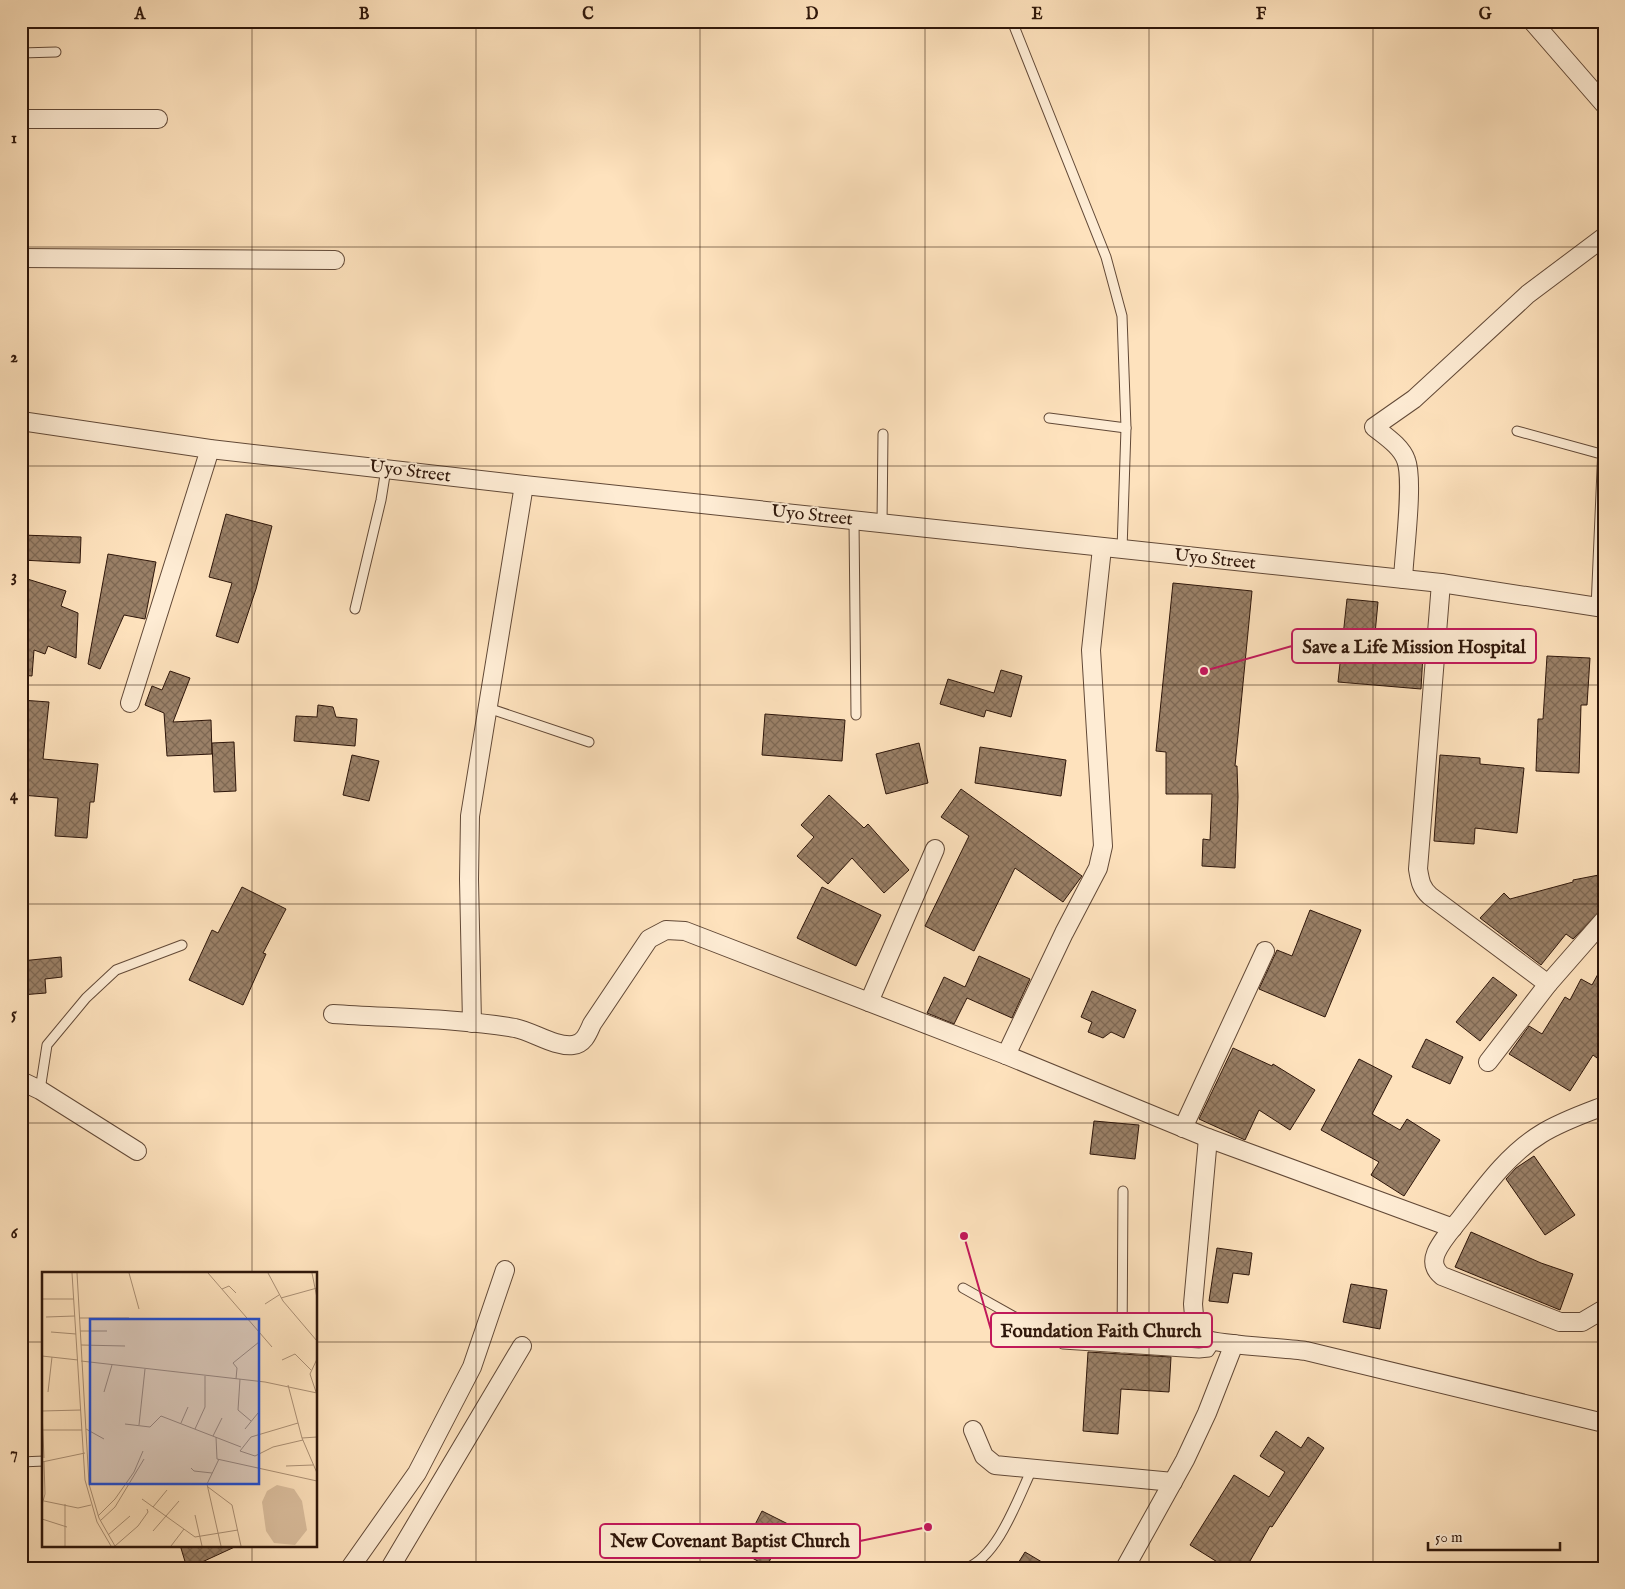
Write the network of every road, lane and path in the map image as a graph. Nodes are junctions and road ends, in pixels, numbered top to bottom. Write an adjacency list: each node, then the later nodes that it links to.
1 (1012, 21): 14 (lane)
2 (1532, 21): 5 (street)
3 (56, 52): 4 (lane)
4 (21, 53)
5 (1604, 104)
6 (21, 119): 7 (street)
7 (158, 119)
8 (1604, 237): 25 (street)
9 (21, 258): 10 (street)
10 (336, 260)
11 (1049, 418): 14 (lane)
12 (21, 421): 17 (street, Uyo Street)
13 (1604, 424): 18 (lane)
14 (1126, 428): 24 (lane)
15 (1517, 431): 18 (lane)
16 (883, 434): 22 (lane)
17 (210, 449): 19 (street, Uyo Street); 29 (street)
18 (1601, 454): 28 (lane)
19 (386, 470): 20 (street, Uyo Street); 27 (lane)
20 (524, 485): 21 (street, Uyo Street); 30 (street)
21 (854, 521): 22 (street, Uyo Street); 31 (lane)
22 (882, 524): 23 (street, Uyo Street)
23 (1102, 548): 24 (street, Uyo Street); 41 (street)
24 (1122, 550): 25 (street, Uyo Street)
25 (1402, 579): 26 (street, Uyo Street)
26 (1441, 583): 28 (street, Uyo Street); 37 (street)
27 (355, 608)
28 (1600, 608)
29 (130, 703)
30 (488, 708): 32 (lane); 40 (street)
31 (856, 715)
32 (589, 742)
33 (935, 849): 38 (street)
34 (1604, 920): 37 (street)
35 (182, 945): 44 (lane)
36 (1265, 951): 46 (street)
37 (1548, 984): 42 (street)
38 (869, 1002): 40 (street); 41 (street)
39 (333, 1014): 40 (street)
40 (472, 1023)
41 (1006, 1055): 46 (street)
42 (1488, 1062)
43 (21, 1081): 44 (street)
44 (40, 1090): 48 (street)
45 (1604, 1106): 50 (street)
46 (1183, 1128): 47 (street)
47 (1208, 1138): 50 (street); 54 (street)
48 (137, 1151)
49 (1123, 1191): 57 (lane)
50 (1453, 1228): 53 (street)
51 (505, 1270): 64 (street)
52 (963, 1288): 57 (lane)
53 (1604, 1309)
54 (1215, 1343): 55 (street); 57 (lane)
55 (1234, 1344): 58 (street); 63 (street)
56 (522, 1346): 65 (street)
57 (1122, 1348)
58 (1604, 1423)
59 (973, 1430): 62 (street)
60 (42, 1461): 61 (lane)
61 (21, 1462)
62 (1032, 1469): 63 (street); 66 (lane)
63 (1173, 1482): 67 (street)
64 (350, 1568)
65 (390, 1568)
66 (966, 1568)
67 (1125, 1568)

